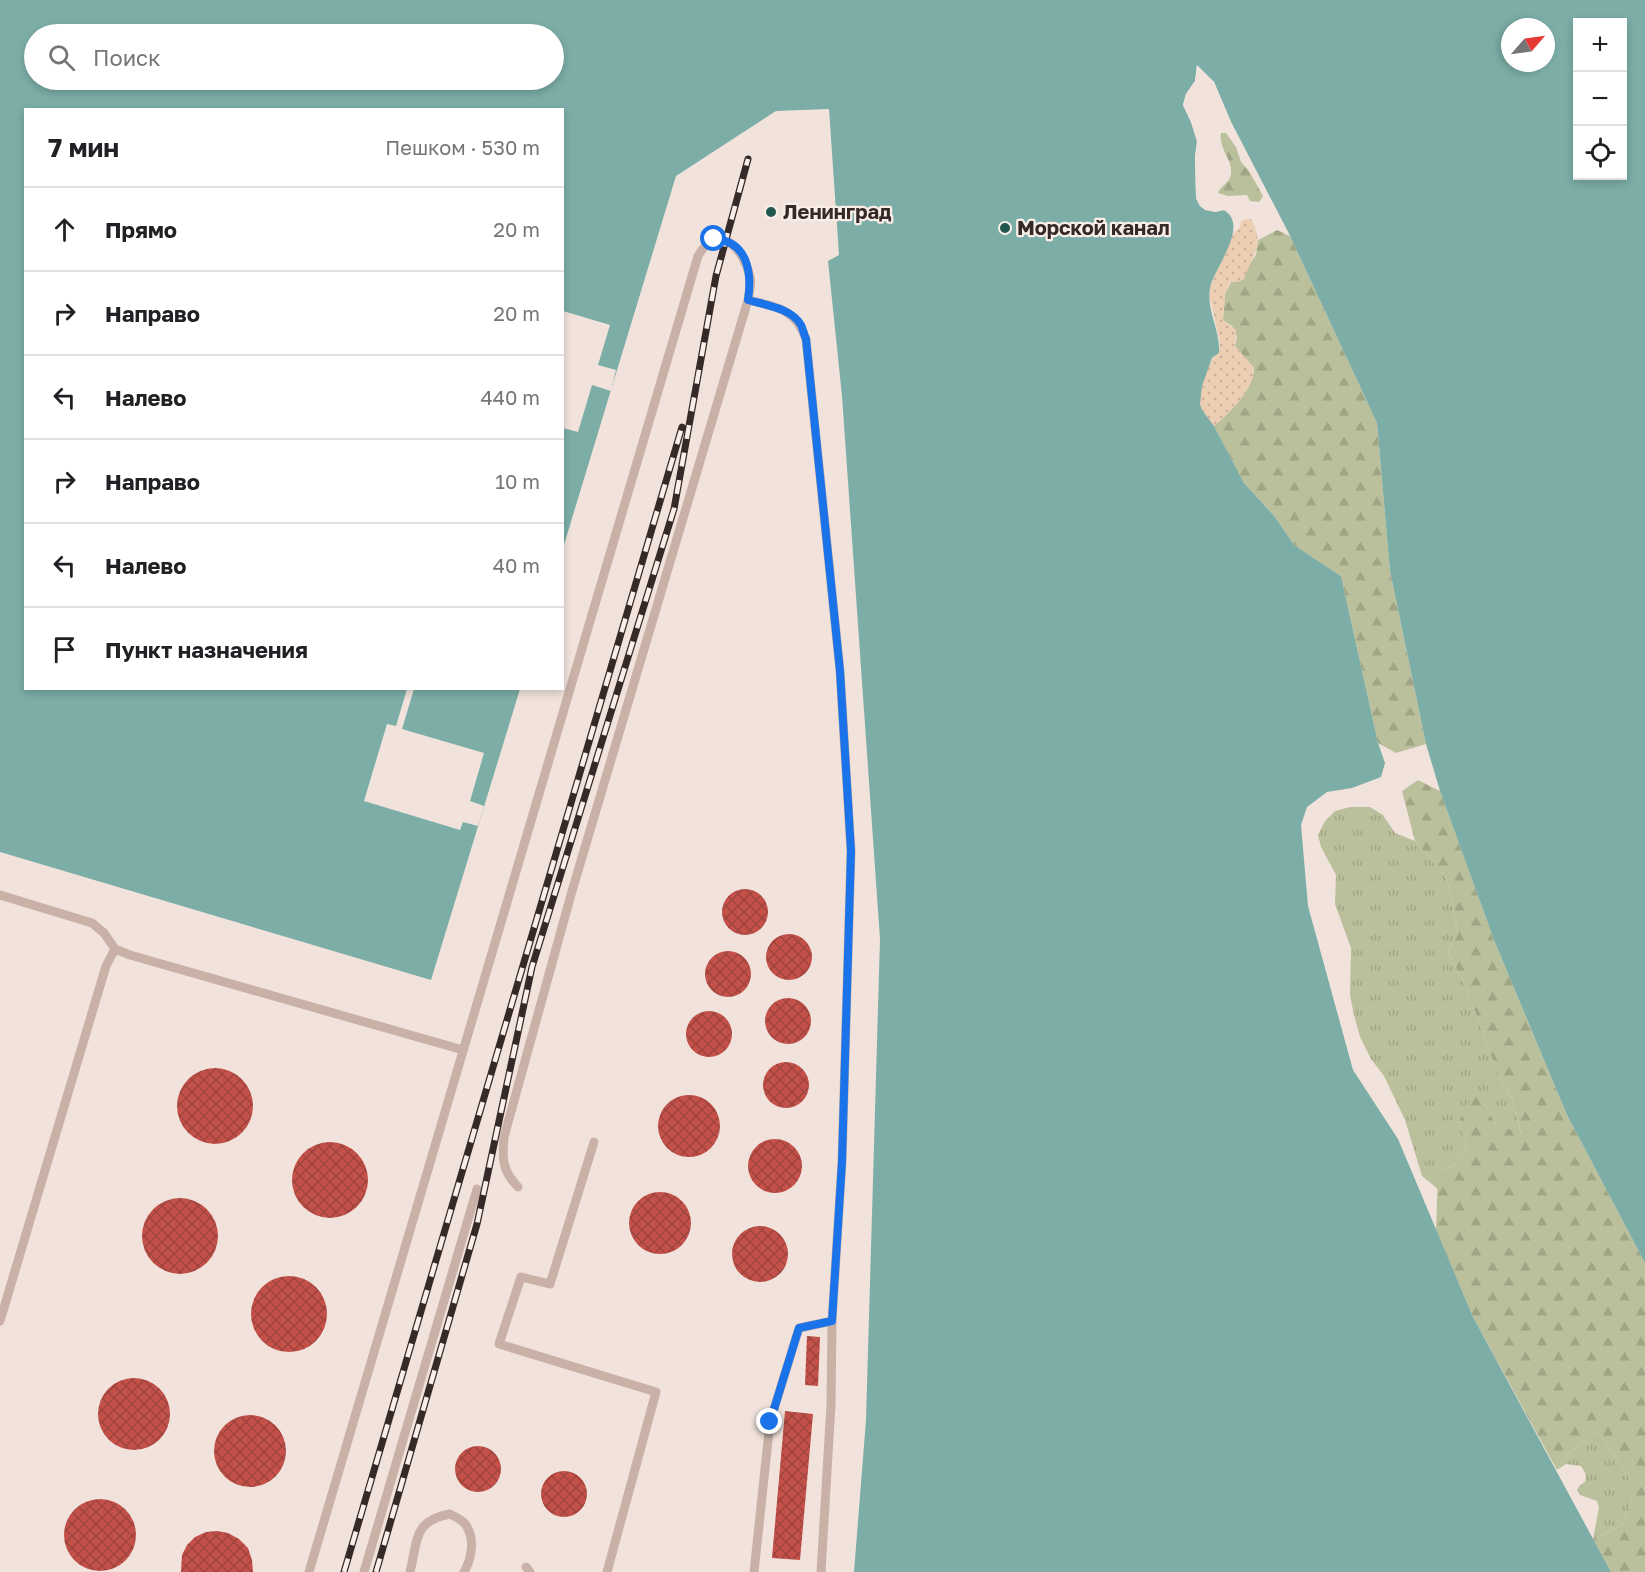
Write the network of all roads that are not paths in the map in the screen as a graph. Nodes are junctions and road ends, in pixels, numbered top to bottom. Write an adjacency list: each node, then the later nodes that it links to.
1 (748, 300): 4 (lane); 6 (lane); 9 (lane)
2 (0, 895): 3 (lane)
3 (116, 949): 4 (lane); 8 (lane)
4 (462, 1050): 10 (lane)
5 (594, 1142): 14 (lane)
6 (518, 1187)
7 (477, 1189): 11 (lane)
8 (0, 1321)
9 (832, 1321): 15 (lane); 16 (lane)
10 (309, 1572)
11 (364, 1572)
12 (410, 1572): 13 (lane)
13 (464, 1572)
14 (607, 1572)
15 (754, 1572)
16 (821, 1572)

